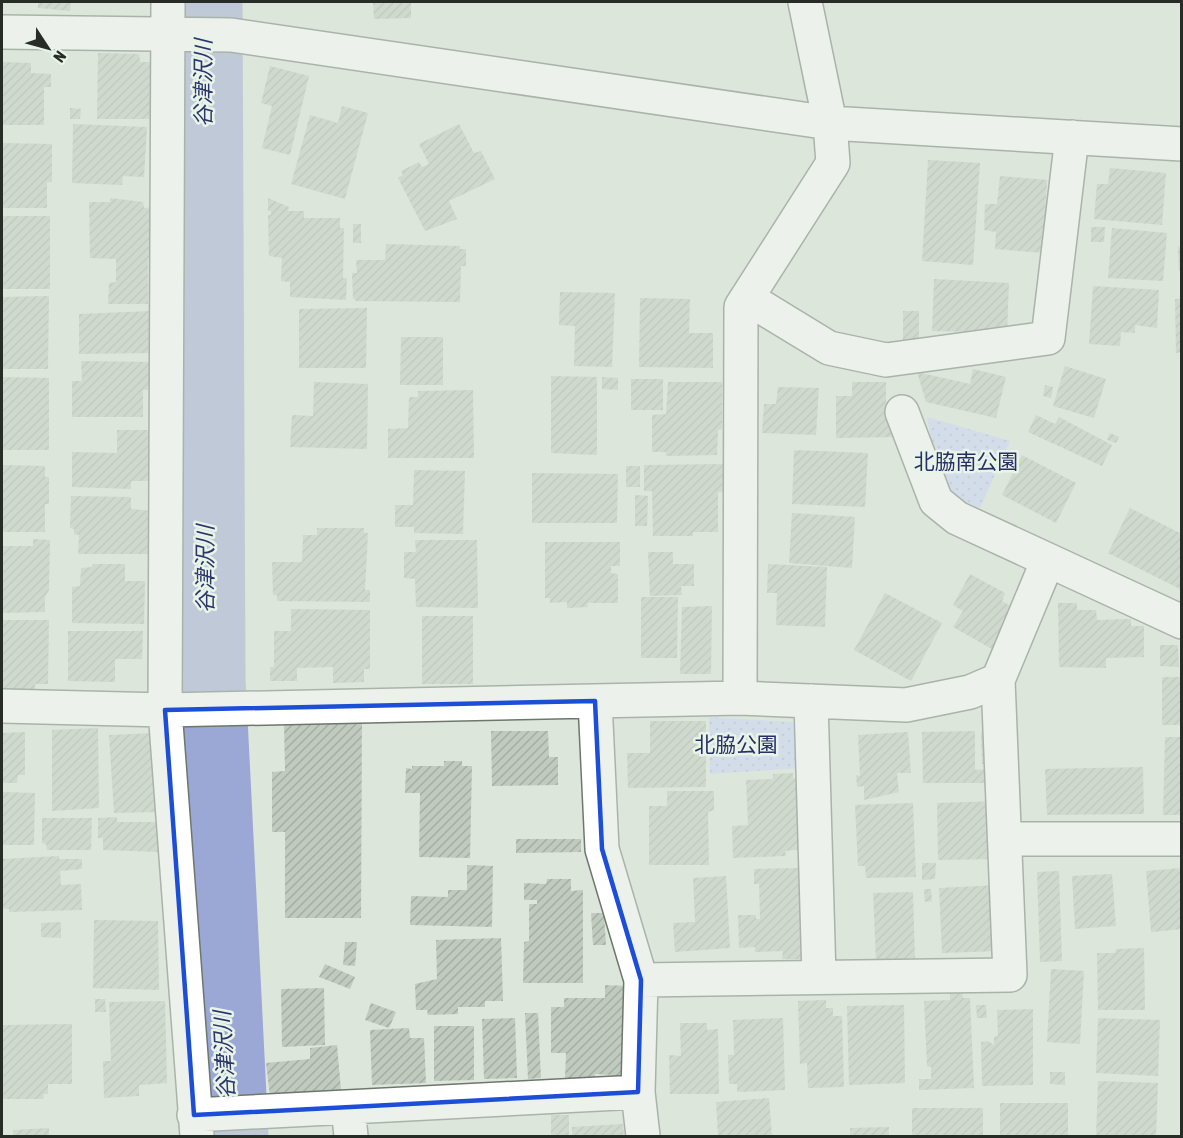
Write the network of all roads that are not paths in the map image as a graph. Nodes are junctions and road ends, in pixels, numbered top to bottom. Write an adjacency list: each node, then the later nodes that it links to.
1 (168, 2): 4 (street)
2 (805, 2): 5 (street)
3 (2, 33): 4 (street)
4 (169, 35): 5 (street); 17 (street)
5 (830, 123): 6 (street); 8 (street)
6 (1071, 137): 7 (street); 8 (street)
7 (1182, 144)
8 (747, 298): 13 (street)
9 (902, 412): 10 (street)
10 (1048, 560): 11 (street); 12 (street)
11 (1182, 622)
12 (998, 680): 15 (street); 18 (street)
13 (740, 698): 14 (street); 15 (street)
14 (595, 701): 17 (street); 21 (street)
15 (811, 701): 20 (street)
16 (2, 706): 17 (street)
17 (165, 710): 24 (street)
18 (1005, 839): 19 (street); 20 (street)
19 (1182, 839)
20 (819, 977): 21 (street)
21 (641, 980): 22 (street)
22 (638, 1092): 23 (street); 25 (street)
23 (350, 1122): 24 (street)
24 (195, 1126)
25 (643, 1137)

